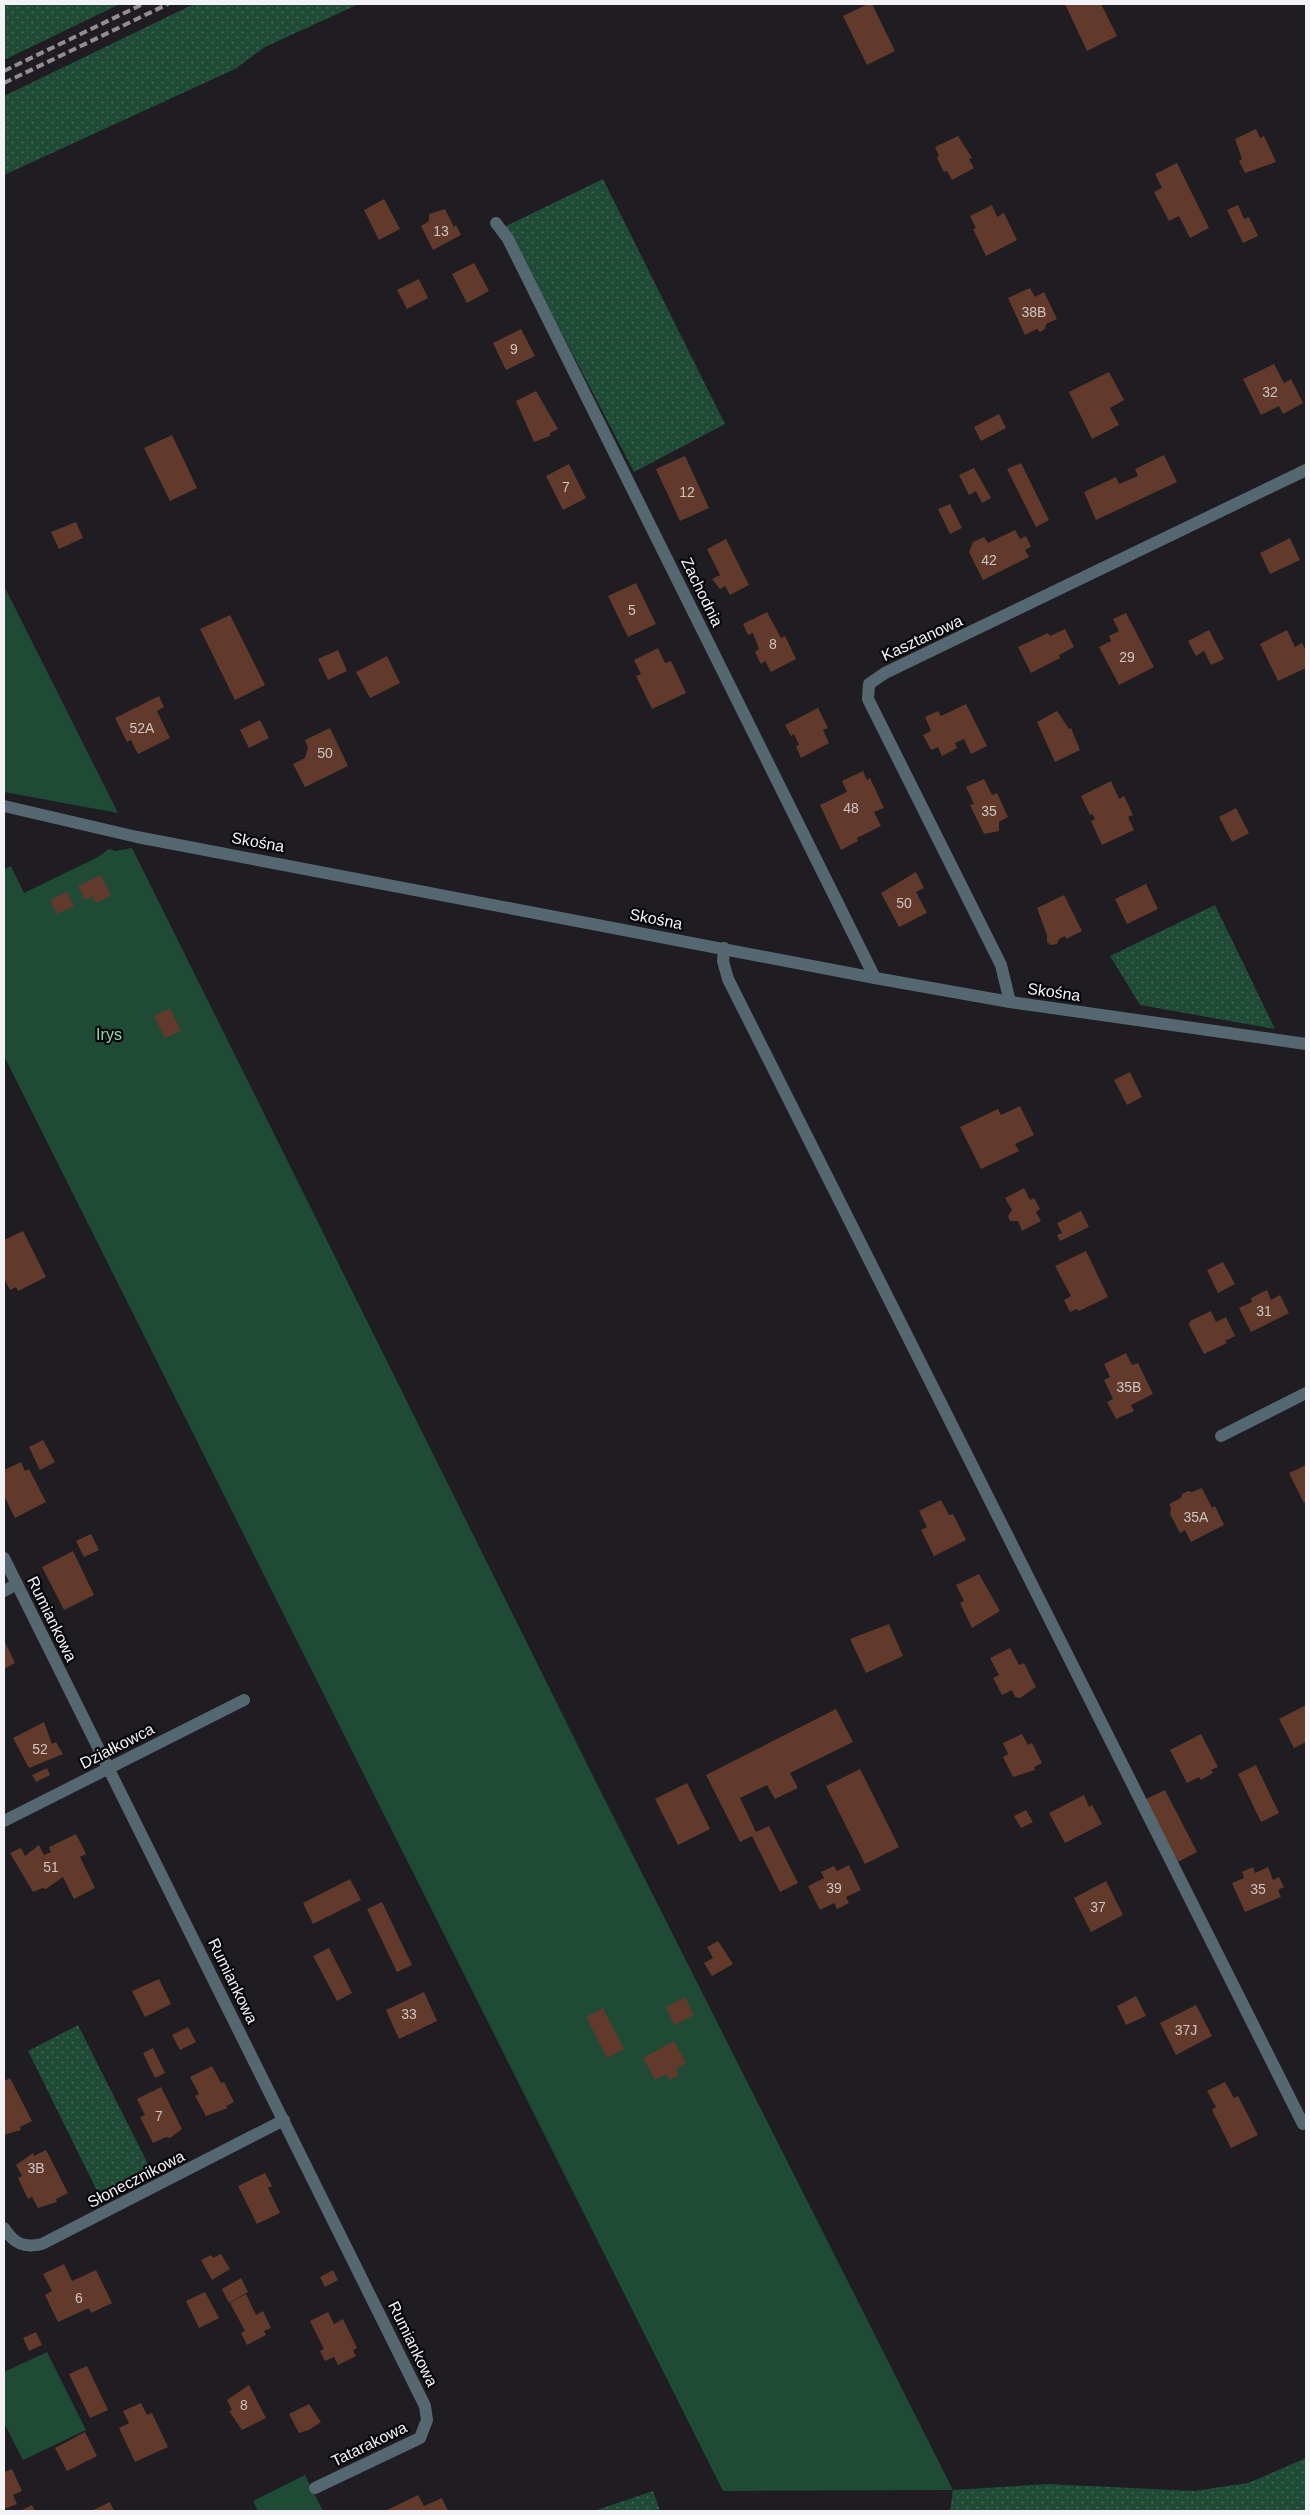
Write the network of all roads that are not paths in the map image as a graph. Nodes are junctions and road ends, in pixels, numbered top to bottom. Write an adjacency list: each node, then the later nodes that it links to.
1 (496, 223): 5 (street, Zachodnia)
2 (1306, 470): 6 (street, Kasztanowa)
3 (4, 806): 4 (street, Skośna)
4 (724, 948): 5 (street, Skośna); 17 (street)
5 (875, 978): 6 (street, Skośna)
6 (1010, 1002): 7 (street, Skośna)
7 (1306, 1044)
8 (1306, 1393): 9 (street)
9 (1221, 1436)
10 (4, 1558): 11 (street, Rumiankowa)
11 (17, 1584): 12 (street); 14 (street, Rumiankowa)
12 (4, 1591)
13 (244, 1700): 14 (street, Działkowca)
14 (108, 1768): 15 (street, Działkowca); 16 (street, Rumiankowa)
15 (4, 1821)
16 (284, 2120): 18 (street, Słonecznikowa); 19 (street, Rumiankowa)
17 (1303, 2124)
18 (4, 2228)
19 (428, 2420): 20 (street, Tatarakowa)
20 (315, 2488)

